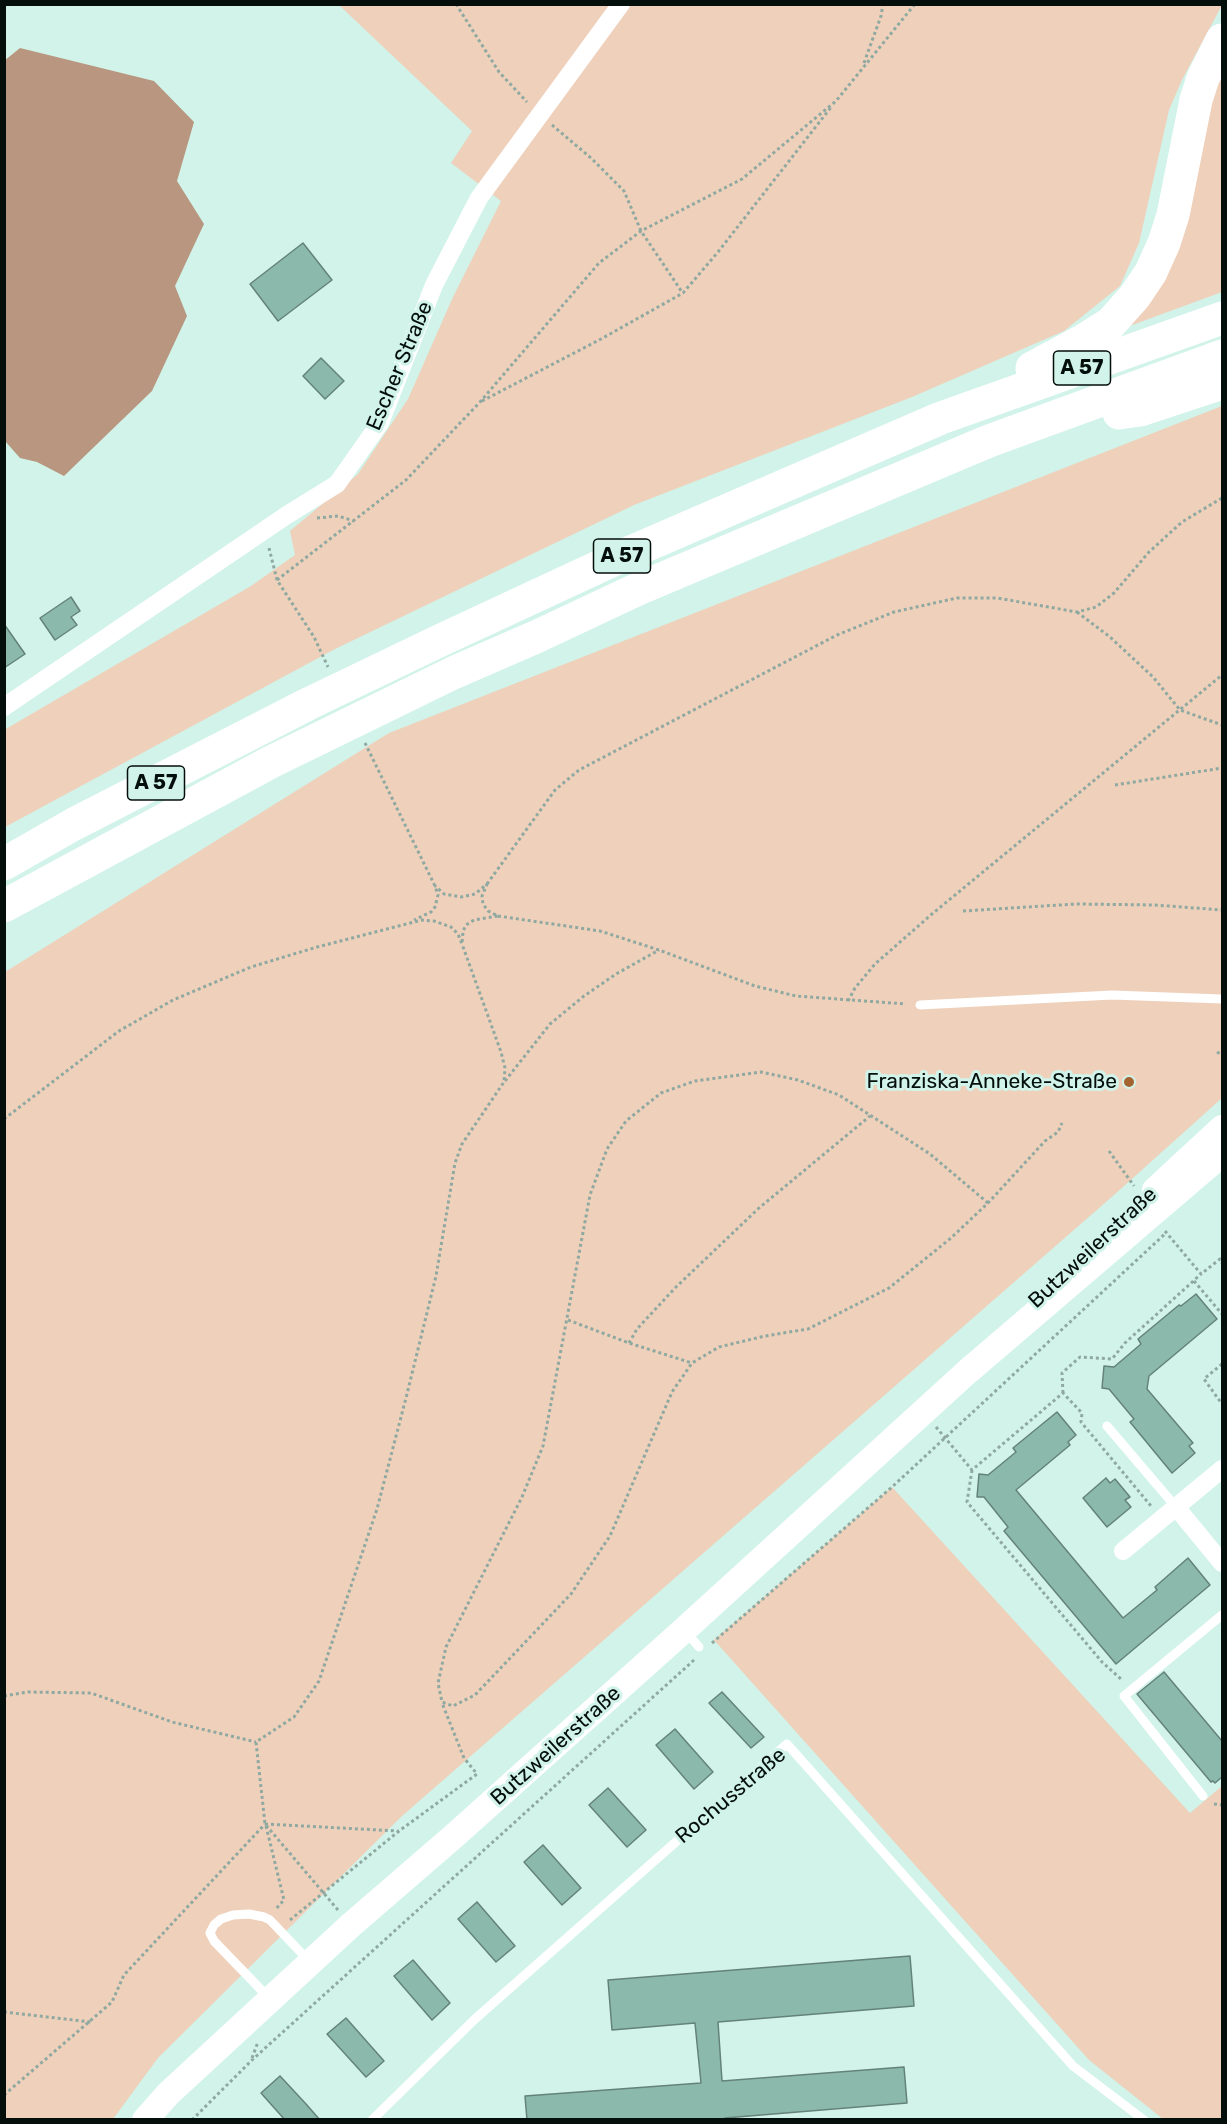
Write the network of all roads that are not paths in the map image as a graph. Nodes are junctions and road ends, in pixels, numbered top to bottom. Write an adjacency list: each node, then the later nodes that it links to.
1 (621, 4): 8 (street, Escher Straße)
2 (1222, 40): 7 (highway)
3 (1222, 318): 7 (highway, A 57)
4 (1222, 356): 6 (highway, A 57)
5 (1222, 383): 6 (highway)
6 (1055, 417): 10 (highway, A 57)
7 (941, 418): 9 (highway, A 57)
8 (4, 707)
9 (4, 864)
10 (4, 906)
11 (1222, 999): 12 (lane)
12 (920, 1005)
13 (1222, 1128): 15 (main road, Butzweilerstraße)
14 (1222, 1154): 15 (main road, Butzweilerstraße)
15 (1154, 1216): 23 (main road, Butzweilerstraße)
16 (1107, 1426): 18 (lane)
17 (1222, 1469): 18 (street)
18 (1169, 1513): 19 (street); 20 (street)
19 (1124, 1551)
20 (1222, 1563)
21 (1222, 1615): 22 (lane)
22 (1203, 1796)
23 (310, 1962): 24 (main road, Butzweilerstraße); 24 (lane)
24 (270, 1999): 25 (main road, Butzweilerstraße)
25 (145, 2120)
26 (372, 2120): 27 (lane, Rochusstraße)
27 (1144, 2120)

